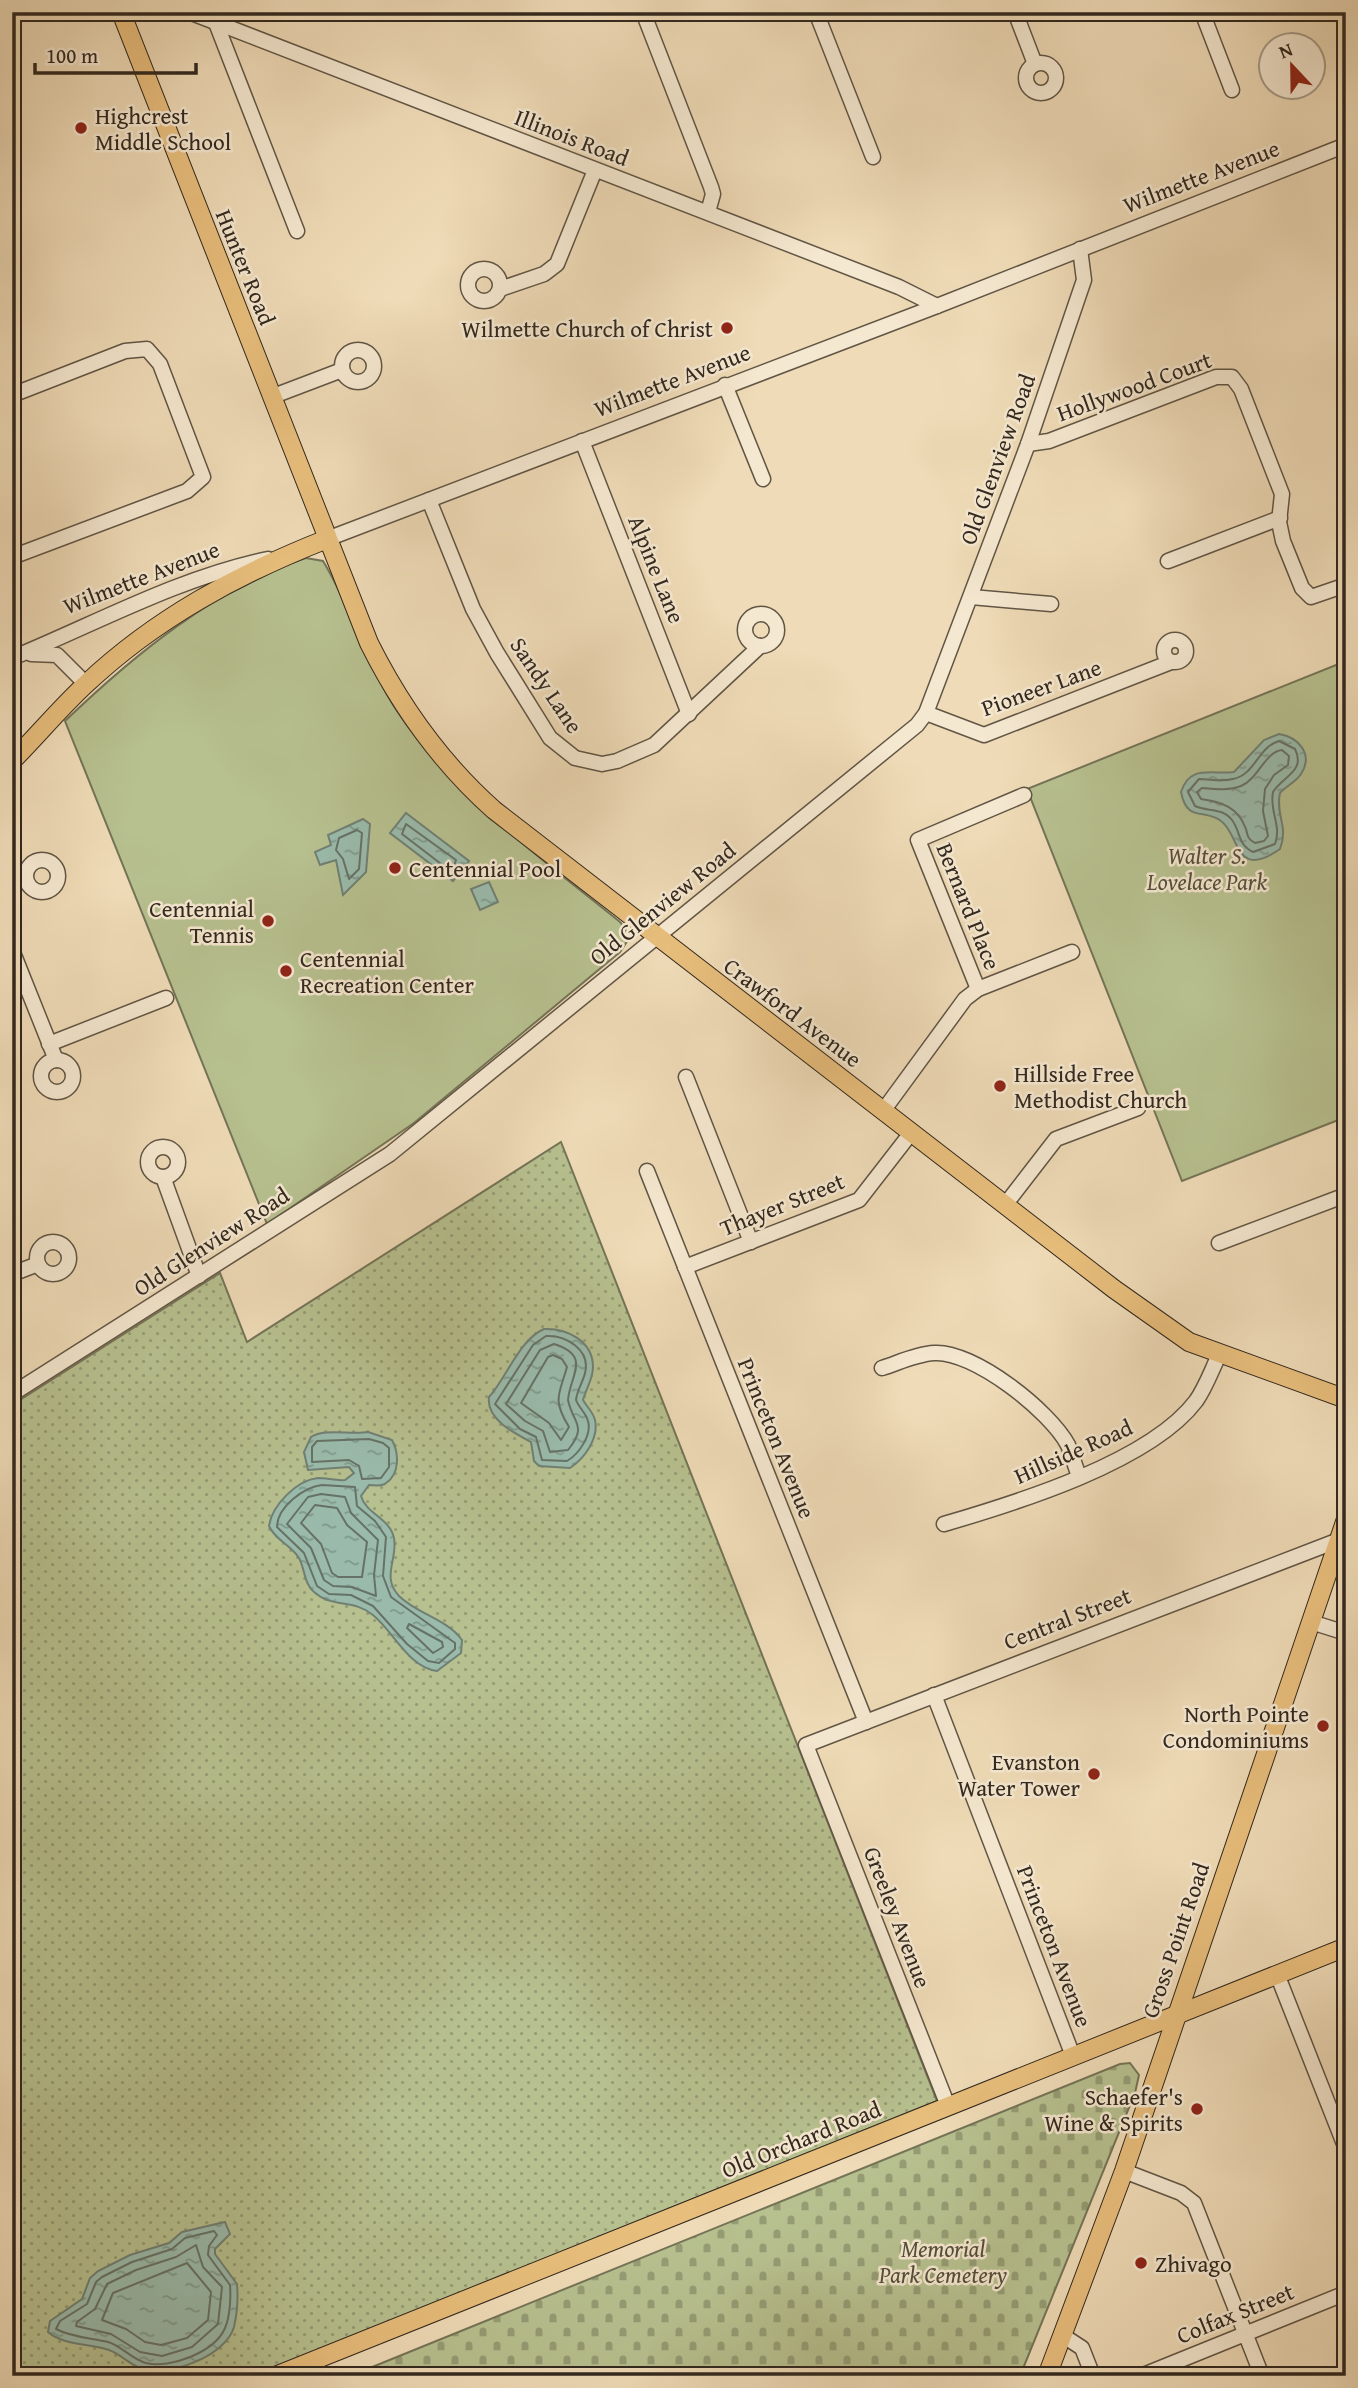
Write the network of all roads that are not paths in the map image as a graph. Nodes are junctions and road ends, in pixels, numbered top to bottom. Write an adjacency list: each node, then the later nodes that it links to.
1 (121, 12): 21 (main road, Hunter Road)
2 (189, 12): 7 (street, Illinois Road)
3 (643, 12): 13 (street)
4 (816, 12): 11 (street)
5 (1015, 12): 8 (street)
6 (1202, 12): 9 (street)
7 (216, 23): 12 (street, Illinois Road); 14 (street)
8 (1035, 64)
9 (1232, 90)
10 (1346, 145): 15 (street, Wilmette Avenue)
11 (873, 157)
12 (594, 170): 13 (street, Illinois Road); 16 (street)
13 (708, 212): 17 (street, Illinois Road)
14 (298, 231)
15 (1080, 249): 17 (street, Wilmette Avenue); 23 (street, Old Glenview Road)
16 (500, 289)
17 (936, 306): 19 (street, Wilmette Avenue)
18 (342, 370): 21 (street)
19 (725, 385): 22 (street, Wilmette Avenue); 24 (street)
20 (12, 395): 29 (street)
21 (271, 397): 27 (main road, Hunter Road)
22 (582, 441): 25 (street, Wilmette Avenue); 39 (street, Alpine Lane)
23 (1028, 444): 26 (street, Hollywood Court); 32 (street, Old Glenview Road)
24 (763, 479)
25 (429, 500): 27 (street, Wilmette Avenue); 39 (street, Sandy Lane)
26 (1280, 518): 30 (street); 31 (street, Hollywood Court)
27 (327, 539): 28 (main road, Wilmette Avenue); 44 (main road, Crawford Avenue)
28 (286, 555): 35 (street, Wilmette Avenue); 37 (main road)
29 (12, 557)
30 (1168, 561)
31 (1346, 585)
32 (971, 597): 33 (street); 38 (street, Old Glenview Road)
33 (1051, 604)
34 (760, 646): 39 (street, Sandy Lane)
35 (14, 657): 37 (street, Wilmette Avenue)
36 (1171, 662): 38 (street, Pioneer Lane)
37 (86, 684): 40 (main road)
38 (926, 713): 44 (street, Old Glenview Road)
39 (690, 714)
40 (12, 761)
41 (1024, 795): 47 (street, Bernard Place)
42 (27, 880): 43 (street)
43 (12, 887)
44 (655, 937): 53 (main road, Crawford Avenue); 64 (street, Old Glenview Road)
45 (12, 950): 49 (street)
46 (1072, 952): 47 (street)
47 (978, 989): 53 (street)
48 (166, 998): 49 (street)
49 (49, 1044): 50 (street)
50 (55, 1060)
51 (687, 1077): 59 (street)
52 (1138, 1108): 58 (street)
53 (883, 1111): 54 (main road, Crawford Avenue)
54 (911, 1133): 58 (main road, Crawford Avenue); 59 (street, Thayer Street)
55 (647, 1171): 62 (street, Princeton Avenue)
56 (163, 1177): 64 (street)
57 (1346, 1195): 60 (street)
58 (1005, 1205): 65 (main road, Crawford Avenue)
59 (751, 1242): 62 (street, Thayer Street)
60 (1219, 1243)
61 (38, 1264): 63 (street)
62 (685, 1267): 76 (street, Princeton Avenue)
63 (12, 1274)
64 (199, 1276): 67 (street, Old Glenview Road)
65 (1220, 1353): 68 (main road, Crawford Avenue); 69 (street, Hillside Road)
66 (881, 1368): 69 (street)
67 (12, 1394)
68 (1346, 1399)
69 (1079, 1476): 71 (street, Hillside Road)
70 (1346, 1519): 72 (main road, Gross Point Road)
71 (944, 1524)
72 (1342, 1538): 73 (main road, Gross Point Road); 75 (street, Central Street)
73 (1311, 1622): 74 (street); 80 (main road, Gross Point Road)
74 (1346, 1633)
75 (934, 1695): 76 (street, Central Street); 81 (street, Princeton Avenue)
76 (866, 1722): 77 (street, Central Street)
77 (806, 1745): 82 (street, Greeley Avenue)
78 (1346, 1947): 79 (main road, Old Orchard Road)
79 (1278, 1974): 80 (main road, Old Orchard Road); 83 (street)
80 (1175, 2015): 81 (main road, Old Orchard Road); 84 (main road, Gross Point Road)
81 (1073, 2056): 82 (main road, Old Orchard Road)
82 (948, 2106): 88 (main road, Old Orchard Road)
83 (1346, 2149)
84 (1124, 2171): 86 (street); 87 (main road, Gross Point Road)
85 (1346, 2293): 86 (street, Colfax Street)
86 (1245, 2334): 91 (street, Colfax Street); 92 (street)
87 (1062, 2335): 89 (main road, Gross Point Road); 90 (street)
88 (275, 2376)
89 (1046, 2376)
90 (1093, 2376)
91 (1141, 2376)
92 (1262, 2376)

